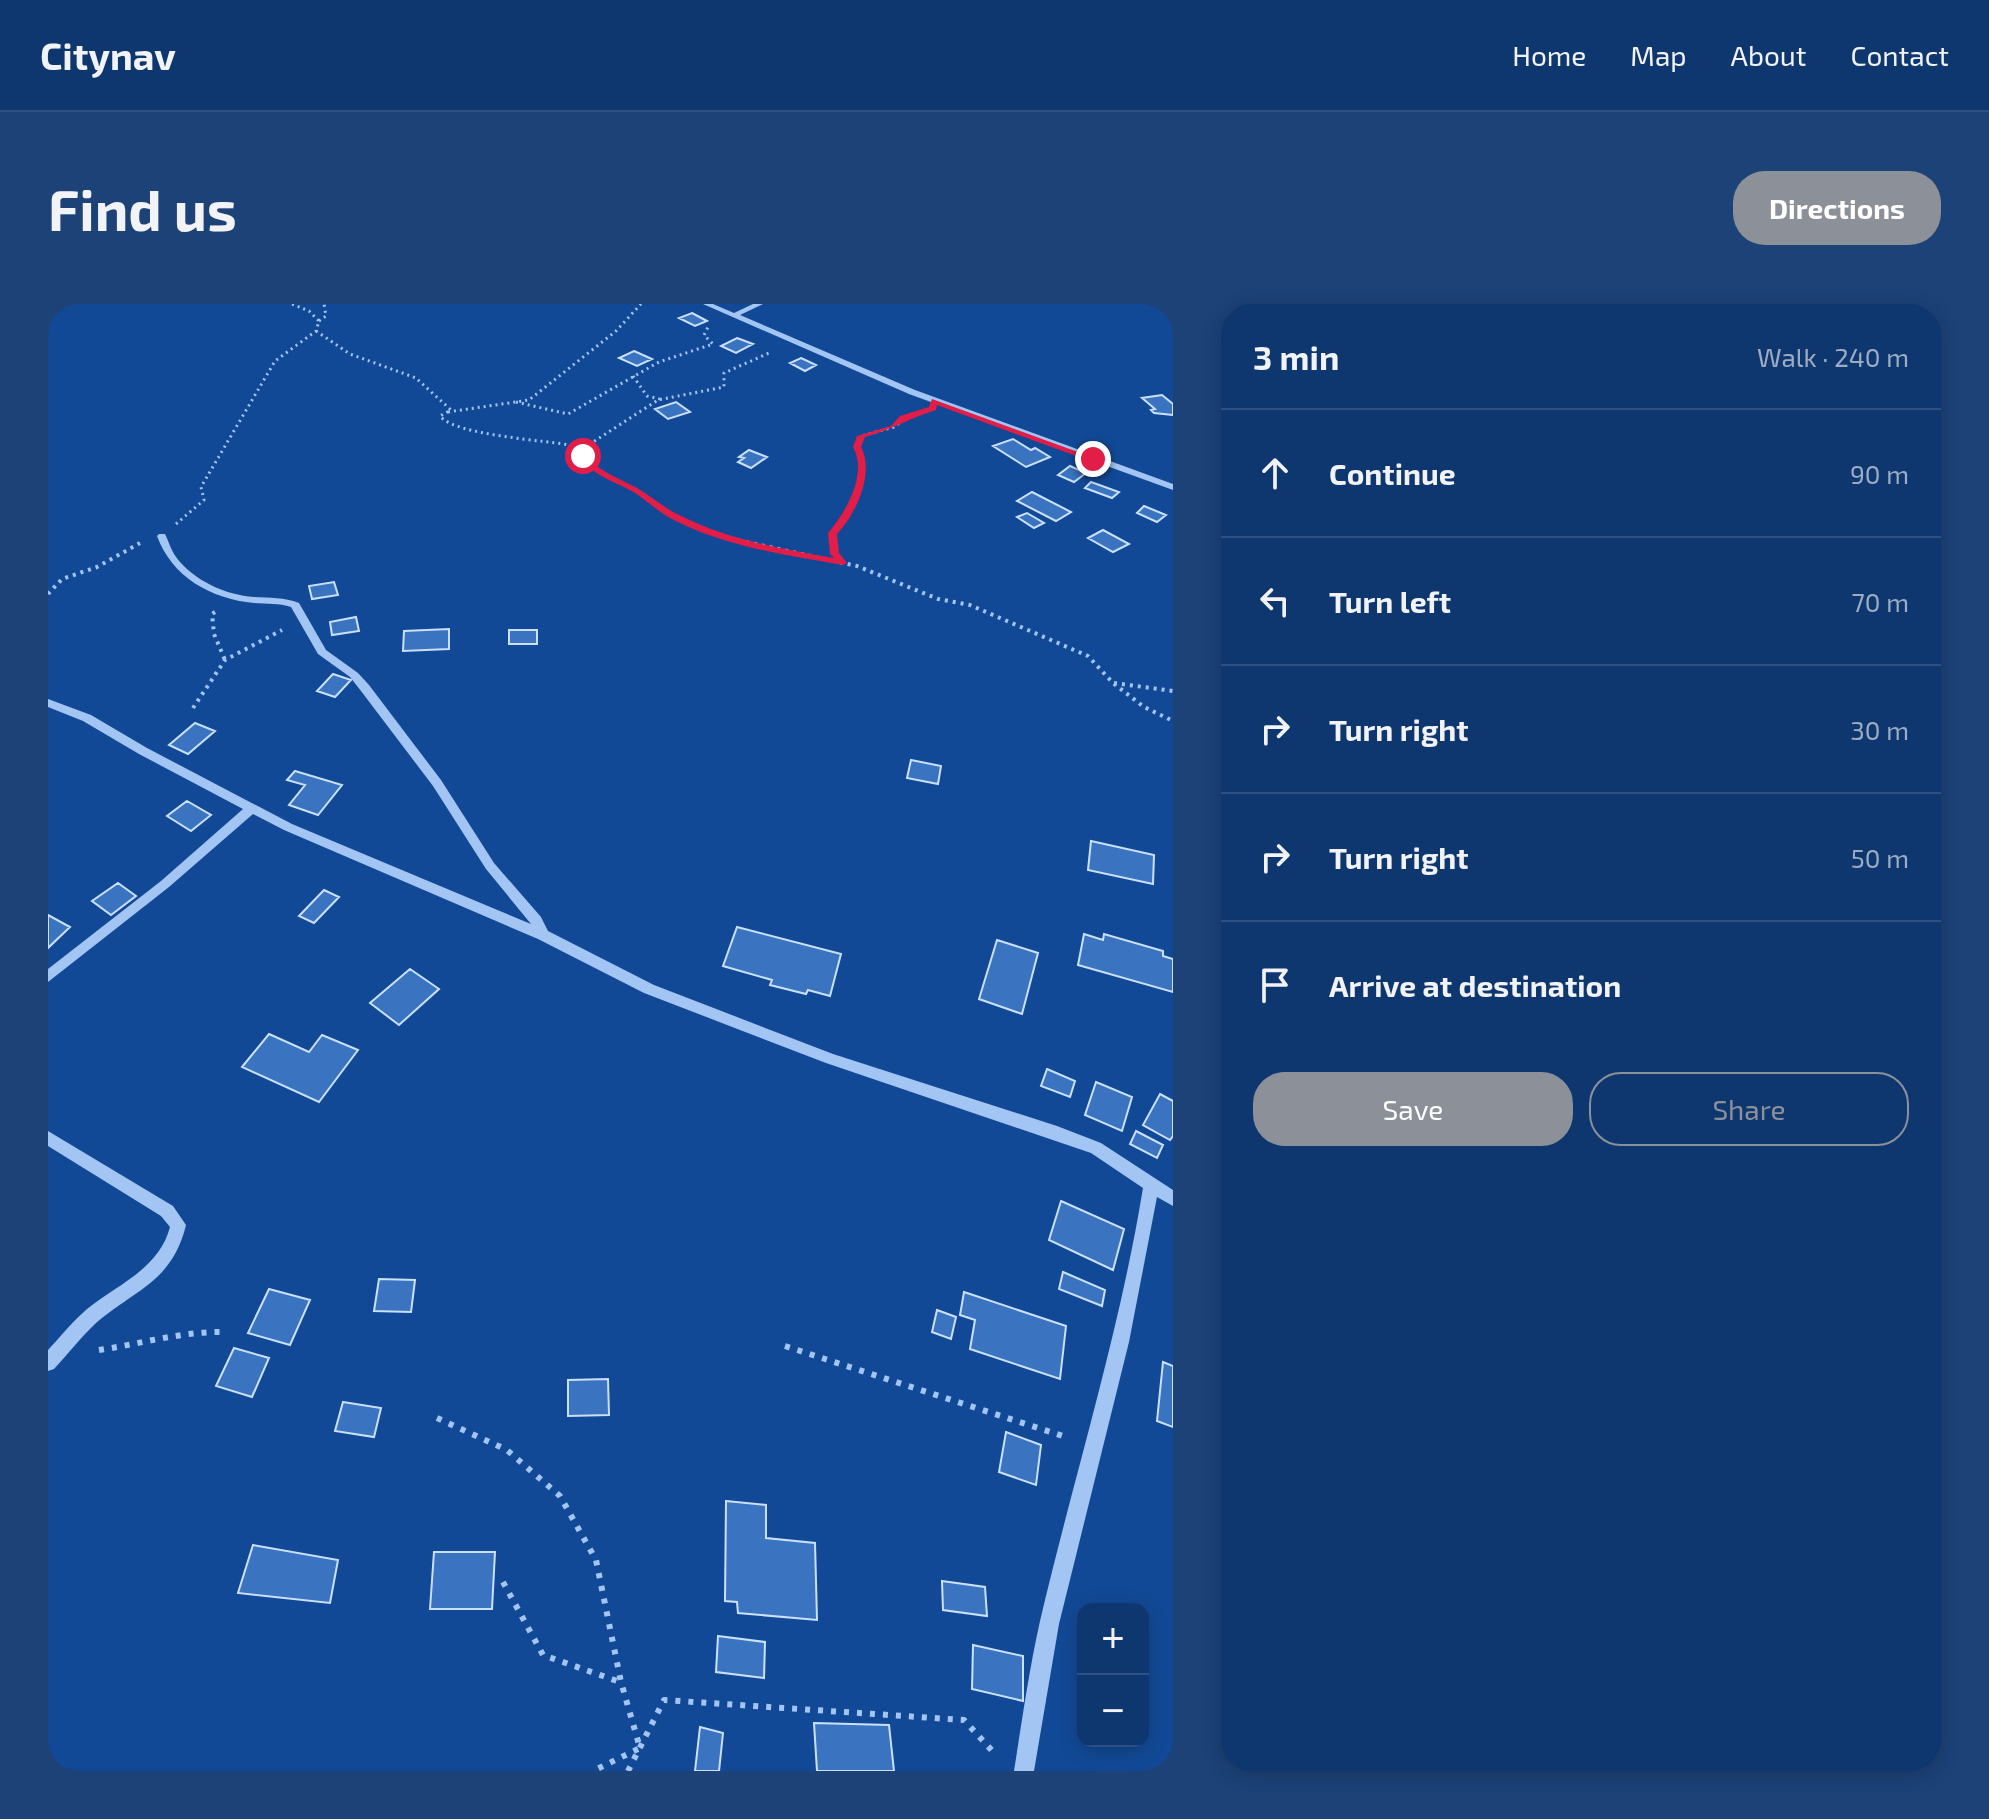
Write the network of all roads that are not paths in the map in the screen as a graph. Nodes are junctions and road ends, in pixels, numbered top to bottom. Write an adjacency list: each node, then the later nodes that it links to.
1 (707, 304): 3 (street)
2 (759, 304): 3 (street)
3 (731, 314): 4 (street)
4 (1173, 487)
5 (162, 536): 8 (street)
6 (48, 703): 7 (street)
7 (253, 807): 8 (street); 9 (street)
8 (543, 935): 11 (street)
9 (48, 977)
10 (48, 1138): 13 (street)
11 (1152, 1183): 12 (street); 14 (street)
12 (1173, 1199)
13 (48, 1363)
14 (1024, 1771)

